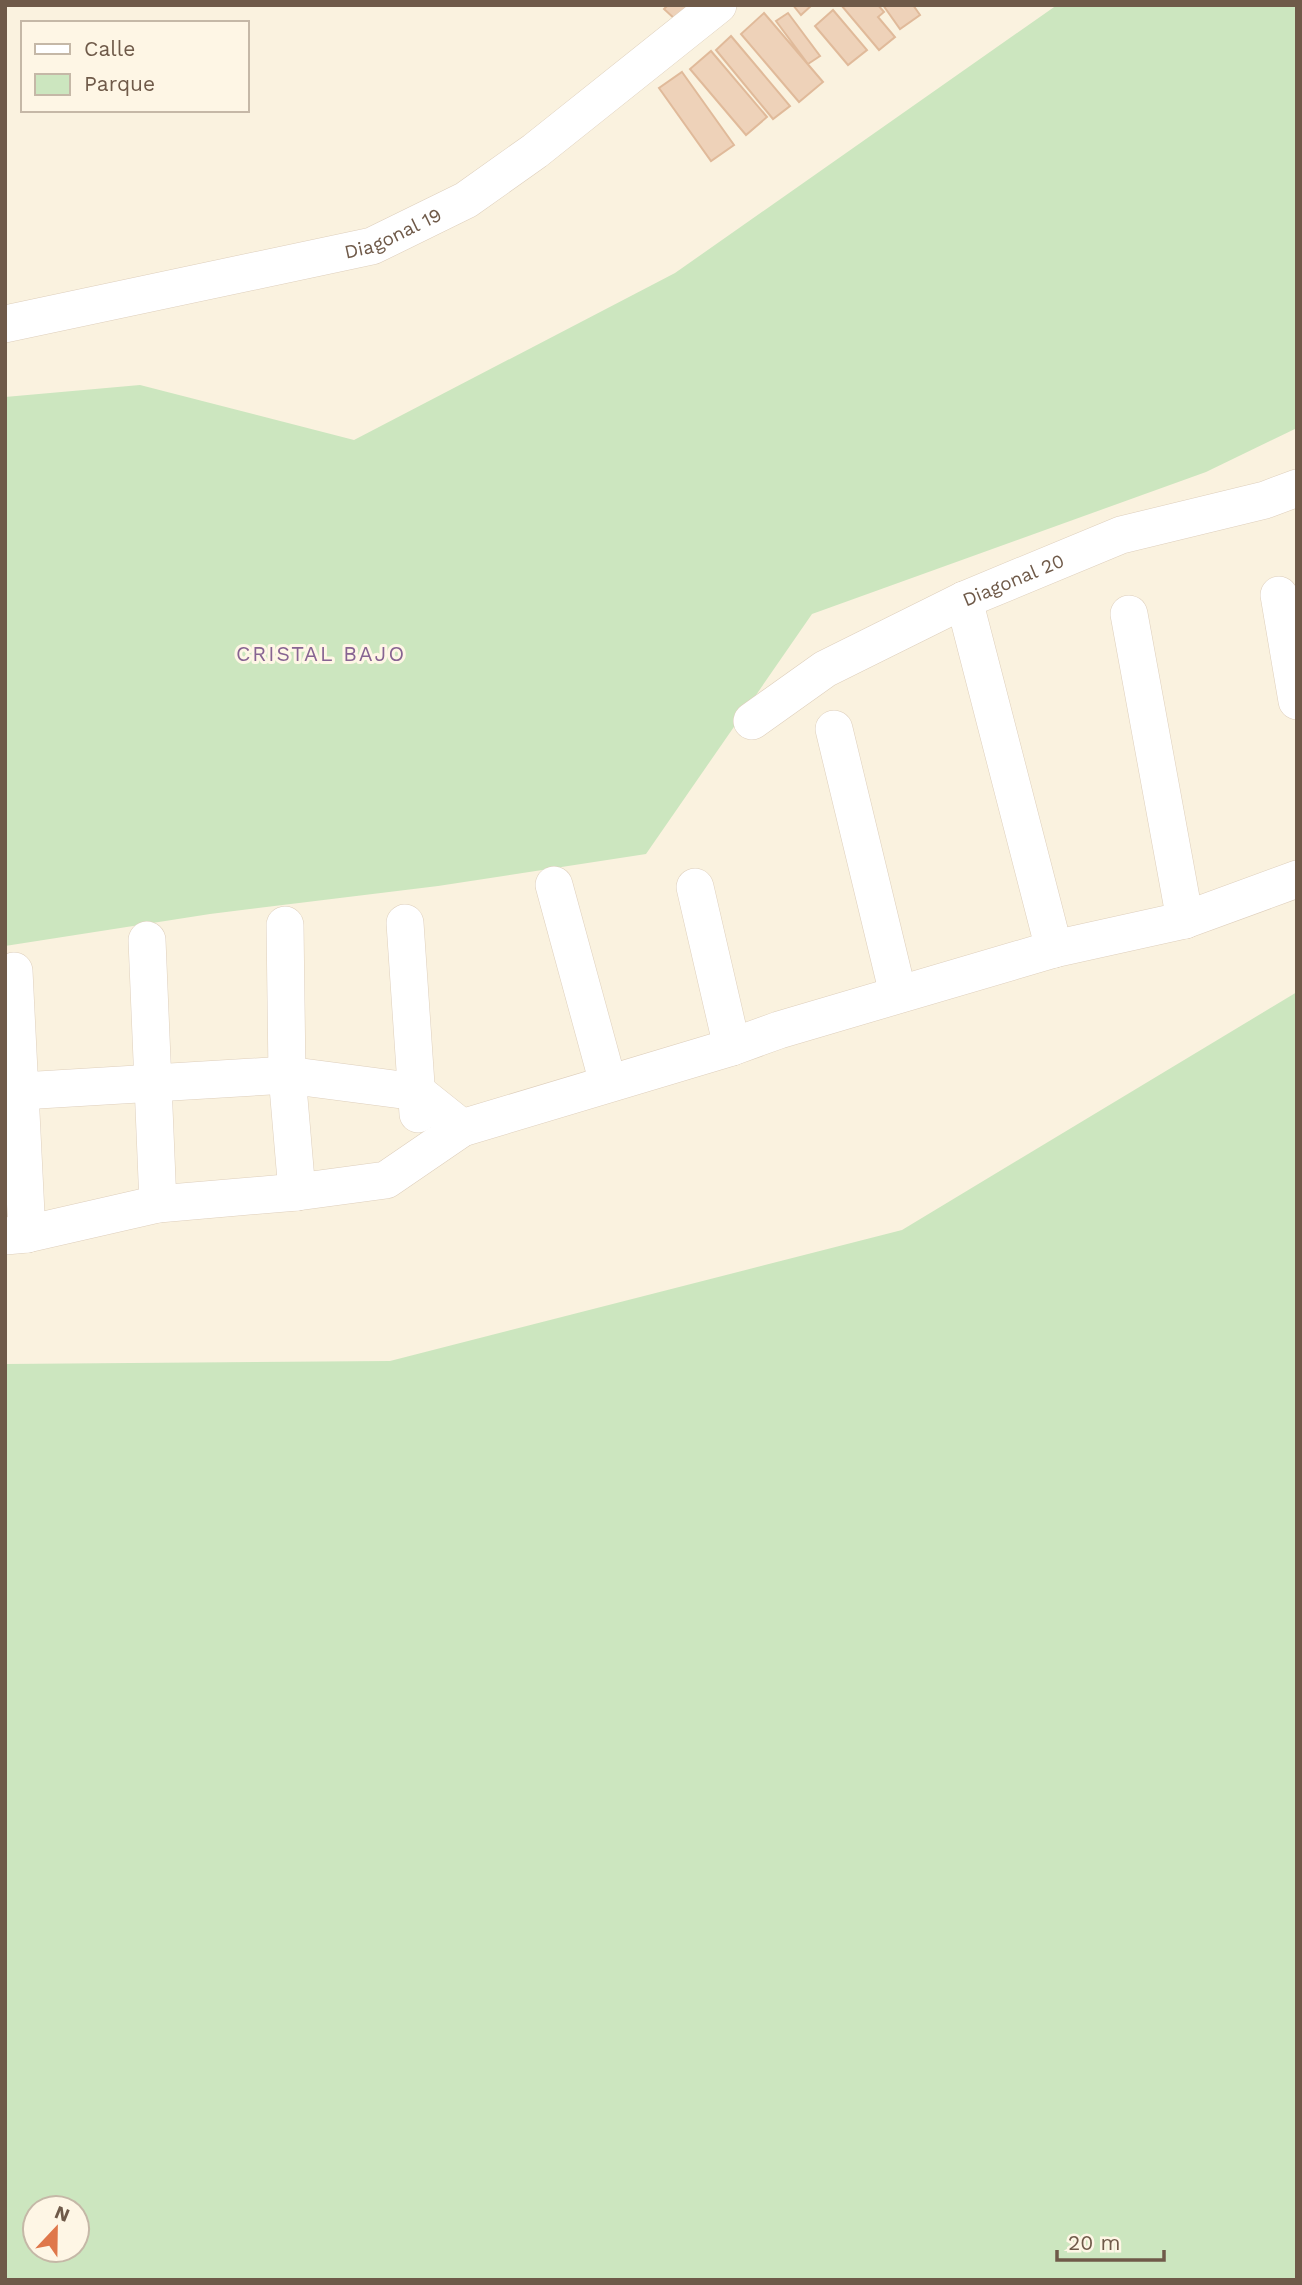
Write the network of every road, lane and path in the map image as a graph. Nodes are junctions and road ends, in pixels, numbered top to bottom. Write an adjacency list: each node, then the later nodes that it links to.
1 (718, 5): 2 (street, Diagonal 19)
2 (5, 324)
3 (1297, 488): 5 (street, Diagonal 20)
4 (1279, 595): 7 (street)
5 (964, 600): 8 (street, Diagonal 20); 17 (street)
6 (1129, 614): 13 (street)
7 (1297, 701)
8 (752, 722)
9 (834, 729): 19 (street)
10 (1297, 878): 13 (street)
11 (554, 886): 23 (street)
12 (695, 887): 20 (street)
13 (1185, 920): 17 (street)
14 (405, 923): 25 (street)
15 (285, 925): 21 (street)
16 (147, 940): 22 (street)
17 (1054, 948): 19 (street)
18 (14, 971): 24 (street)
19 (898, 994): 20 (street)
20 (732, 1047): 23 (street)
21 (287, 1074): 22 (street); 25 (street); 28 (street)
22 (153, 1082): 24 (street); 29 (street)
23 (608, 1083): 26 (street)
24 (13, 1091): 30 (street)
25 (416, 1092): 26 (street); 27 (street)
26 (462, 1128): 27 (street)
27 (422, 1157): 28 (street)
28 (297, 1192): 29 (street)
29 (158, 1204): 30 (street)
30 (16, 1235)

